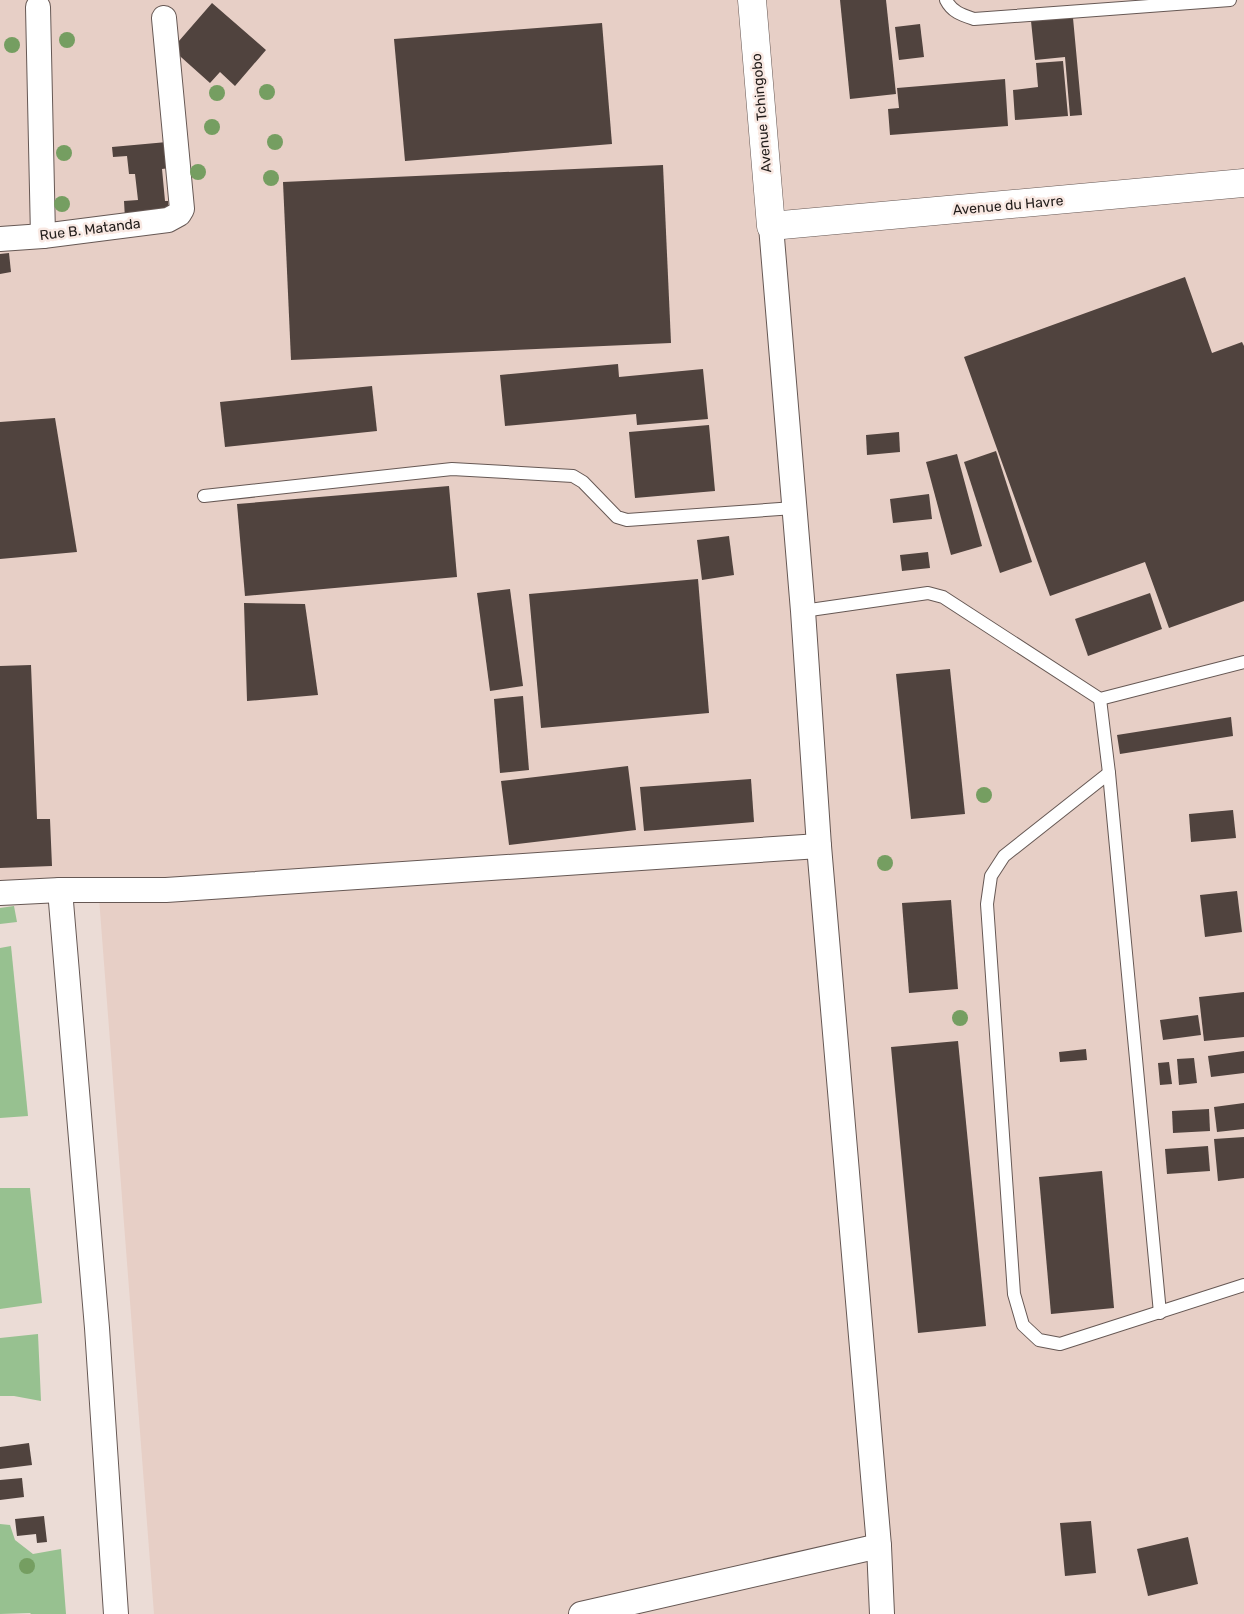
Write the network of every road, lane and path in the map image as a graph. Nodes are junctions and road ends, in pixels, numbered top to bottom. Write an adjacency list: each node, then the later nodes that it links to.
1 (752, 0): 7 (street, Avenue Tchingobo)
2 (946, 0): 3 (lane)
3 (1230, 0)
4 (38, 7): 8 (street)
5 (164, 18): 8 (street, Rue B. Matanda)
6 (1244, 184): 7 (street, Avenue du Havre)
7 (771, 226): 11 (street)
8 (43, 236): 9 (street, Rue B. Matanda)
9 (0, 239)
10 (204, 496): 11 (lane)
11 (794, 508): 12 (street)
12 (803, 611): 14 (lane); 16 (street)
13 (1244, 662): 14 (lane)
14 (1100, 699): 15 (lane)
15 (1109, 773): 20 (lane); 20 (lane)
16 (819, 846): 17 (street); 21 (street)
17 (60, 890): 18 (street); 22 (street)
18 (0, 893)
19 (1244, 1285): 20 (lane)
20 (1160, 1313)
21 (878, 1546): 23 (street); 24 (street)
22 (116, 1614)
23 (581, 1614)
24 (882, 1614)

